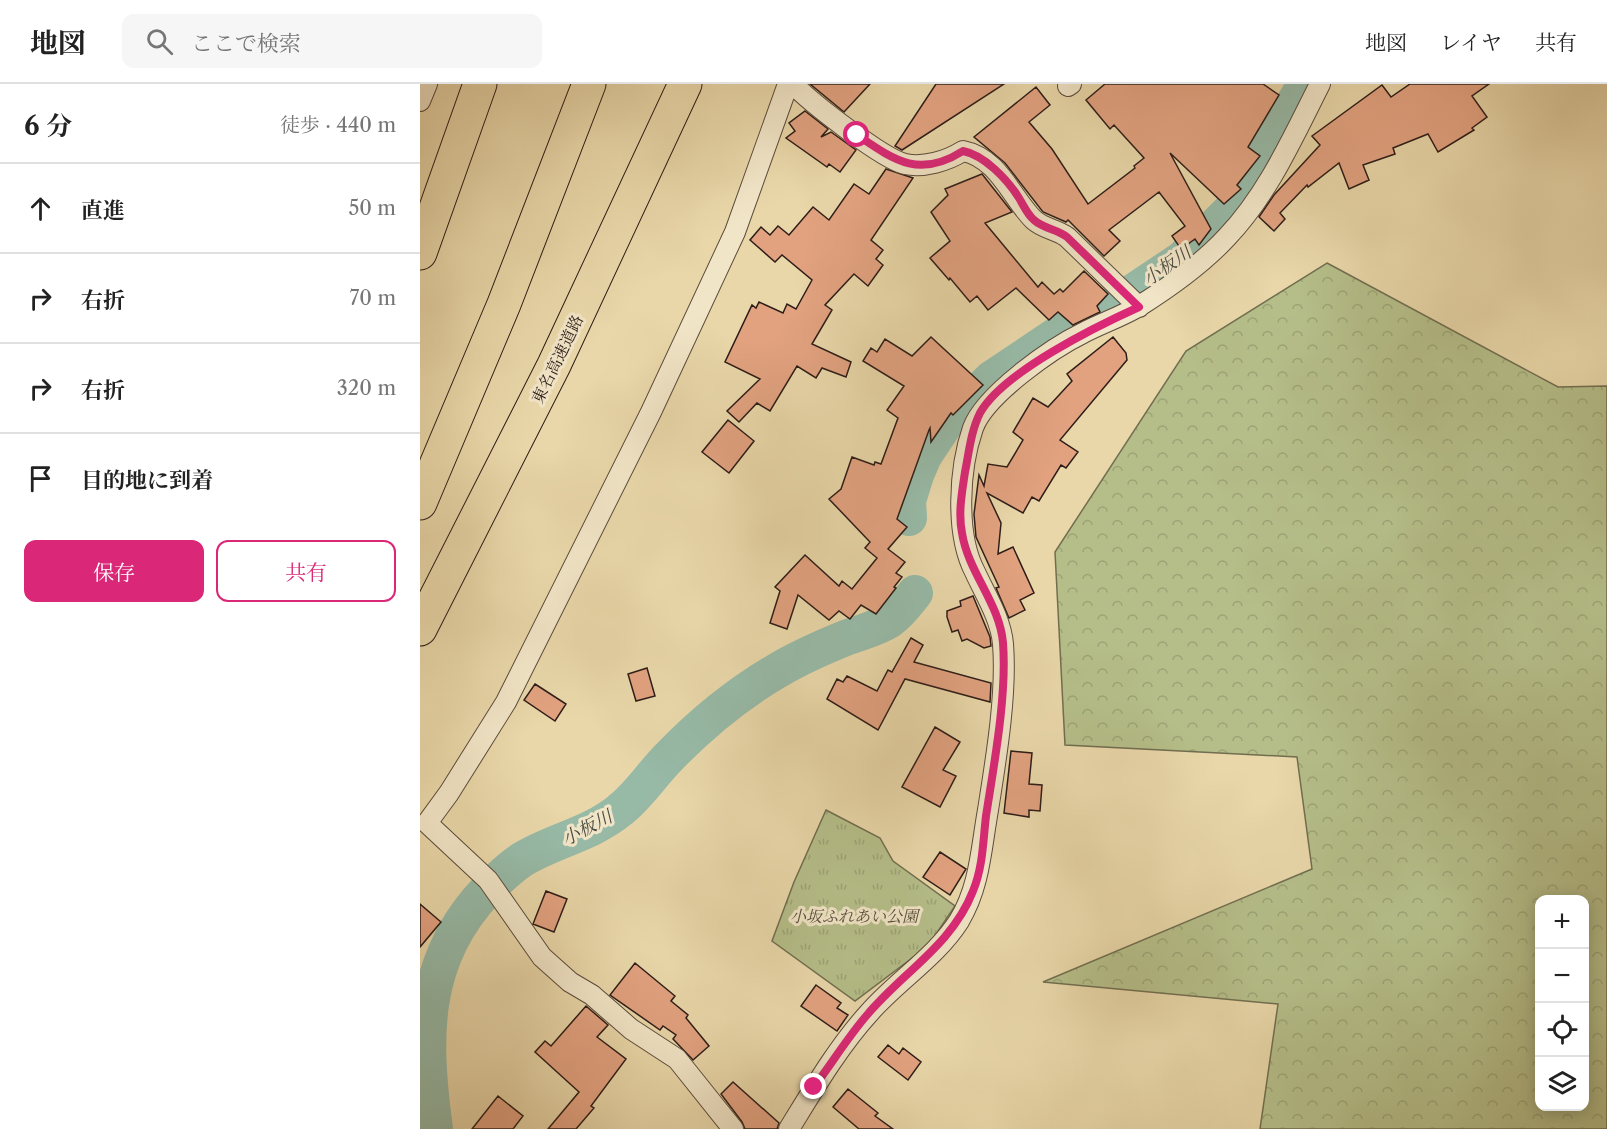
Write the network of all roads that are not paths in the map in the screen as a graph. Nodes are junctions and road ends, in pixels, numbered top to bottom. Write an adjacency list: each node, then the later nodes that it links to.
1 (427, 84): 8 (street)
2 (480, 84): 9 (highway)
3 (589, 84): 11 (highway)
4 (685, 84): 12 (highway, 東名高速道路)
5 (788, 84): 13 (street)
6 (793, 84): 10 (street)
7 (1320, 84): 10 (street)
8 (420, 100)
9 (420, 254)
10 (1139, 307): 15 (street)
11 (420, 503)
12 (420, 629)
13 (422, 826): 14 (street)
14 (733, 1129)
15 (789, 1129)

